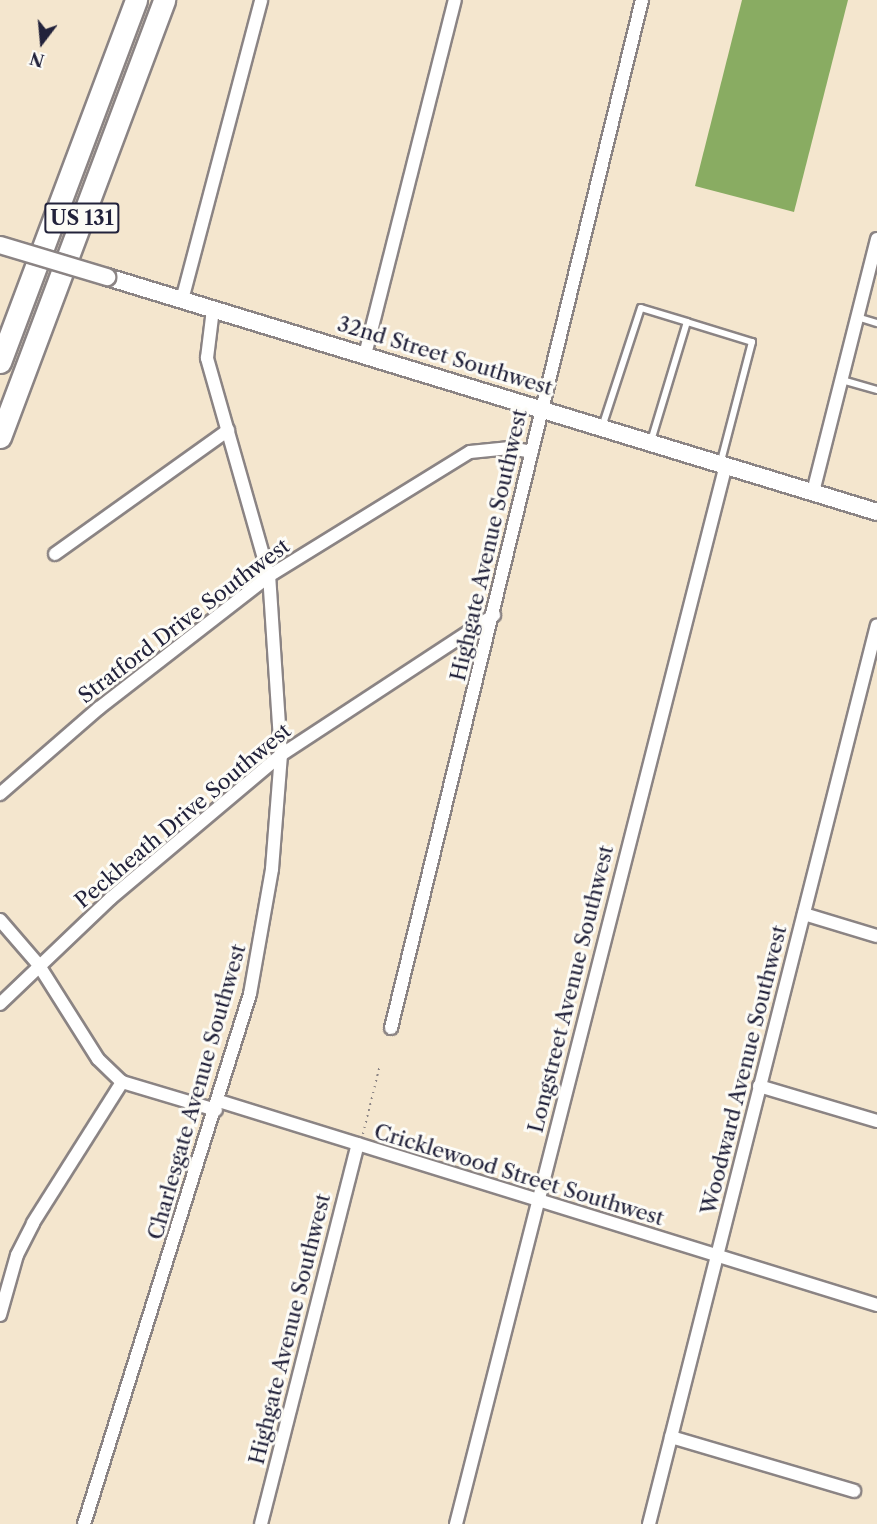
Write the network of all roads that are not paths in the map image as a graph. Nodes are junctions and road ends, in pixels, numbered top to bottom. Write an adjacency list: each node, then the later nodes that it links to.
1 (136, 0): 14 (highway, US 131)
2 (164, 0): 20 (highway, US 131)
3 (261, 0): 8 (street)
4 (455, 0): 13 (street)
5 (642, 0): 17 (street, Highgate Avenue Southwest)
6 (877, 239): 10 (street)
7 (0, 246): 8 (street, 32nd Street Southwest, bridge)
8 (182, 300): 9 (street, 32nd Street Southwest)
9 (213, 309): 13 (street, 32nd Street Southwest); 19 (street, Charlesgate Avenue Southwest)
10 (857, 317): 12 (lane); 15 (street)
11 (687, 321): 18 (lane); 21 (lane); 23 (lane)
12 (877, 323)
13 (365, 355): 17 (street, 32nd Street Southwest)
14 (0, 362)
15 (841, 380): 16 (lane); 24 (street)
16 (877, 390)
17 (543, 409): 18 (street, 32nd Street Southwest); 22 (street, Highgate Avenue Southwest)
18 (602, 427): 21 (street, 32nd Street Southwest)
19 (228, 430): 26 (street); 27 (street, Charlesgate Avenue Southwest)
20 (0, 437)
21 (651, 442): 23 (street, 32nd Street Southwest)
22 (532, 452): 27 (street, Stratford Drive Southwest); 28 (street, Highgate Avenue Southwest)
23 (723, 464): 24 (street, 32nd Street Southwest); 43 (street, Longstreet Avenue Southwest)
24 (813, 492): 25 (street, 32nd Street Southwest)
25 (877, 512)
26 (55, 554)
27 (269, 576): 30 (street, Charlesgate Avenue Southwest); 31 (street, Stratford Drive Southwest)
28 (494, 615): 30 (street, Peckheath Drive Southwest); 37 (street, Highgate Avenue Southwest)
29 (877, 625): 32 (street, Woodward Avenue Southwest)
30 (281, 755): 35 (street, Peckheath Drive Southwest); 40 (street, Charlesgate Avenue Southwest)
31 (0, 794)
32 (804, 914): 34 (street); 39 (street, Woodward Avenue Southwest)
33 (0, 920): 35 (street, Cricklewood Street Southwest)
34 (877, 936)
35 (38, 964): 36 (street, Peckheath Drive Southwest); 38 (street, Cricklewood Street Southwest)
36 (0, 1004)
37 (391, 1028)
38 (122, 1082): 40 (street, Cricklewood Street Southwest); 46 (street)
39 (759, 1086): 41 (street); 44 (street, Woodward Avenue Southwest)
40 (217, 1106): 42 (street, Cricklewood Street Southwest); 49 (street, Charlesgate Avenue Southwest)
41 (877, 1122)
42 (360, 1139): 43 (street, Cricklewood Street Southwest); 50 (street, Highgate Avenue Southwest)
43 (537, 1201): 44 (street, Cricklewood Street Southwest); 51 (street, Longstreet Avenue Southwest)
44 (716, 1257): 45 (street, Cricklewood Street Southwest); 47 (street, Woodward Avenue Southwest)
45 (877, 1305)
46 (0, 1315)
47 (671, 1437): 48 (street); 52 (street, Woodward Avenue Southwest)
48 (854, 1491)
49 (84, 1524)
50 (261, 1524)
51 (456, 1524)
52 (649, 1524)

